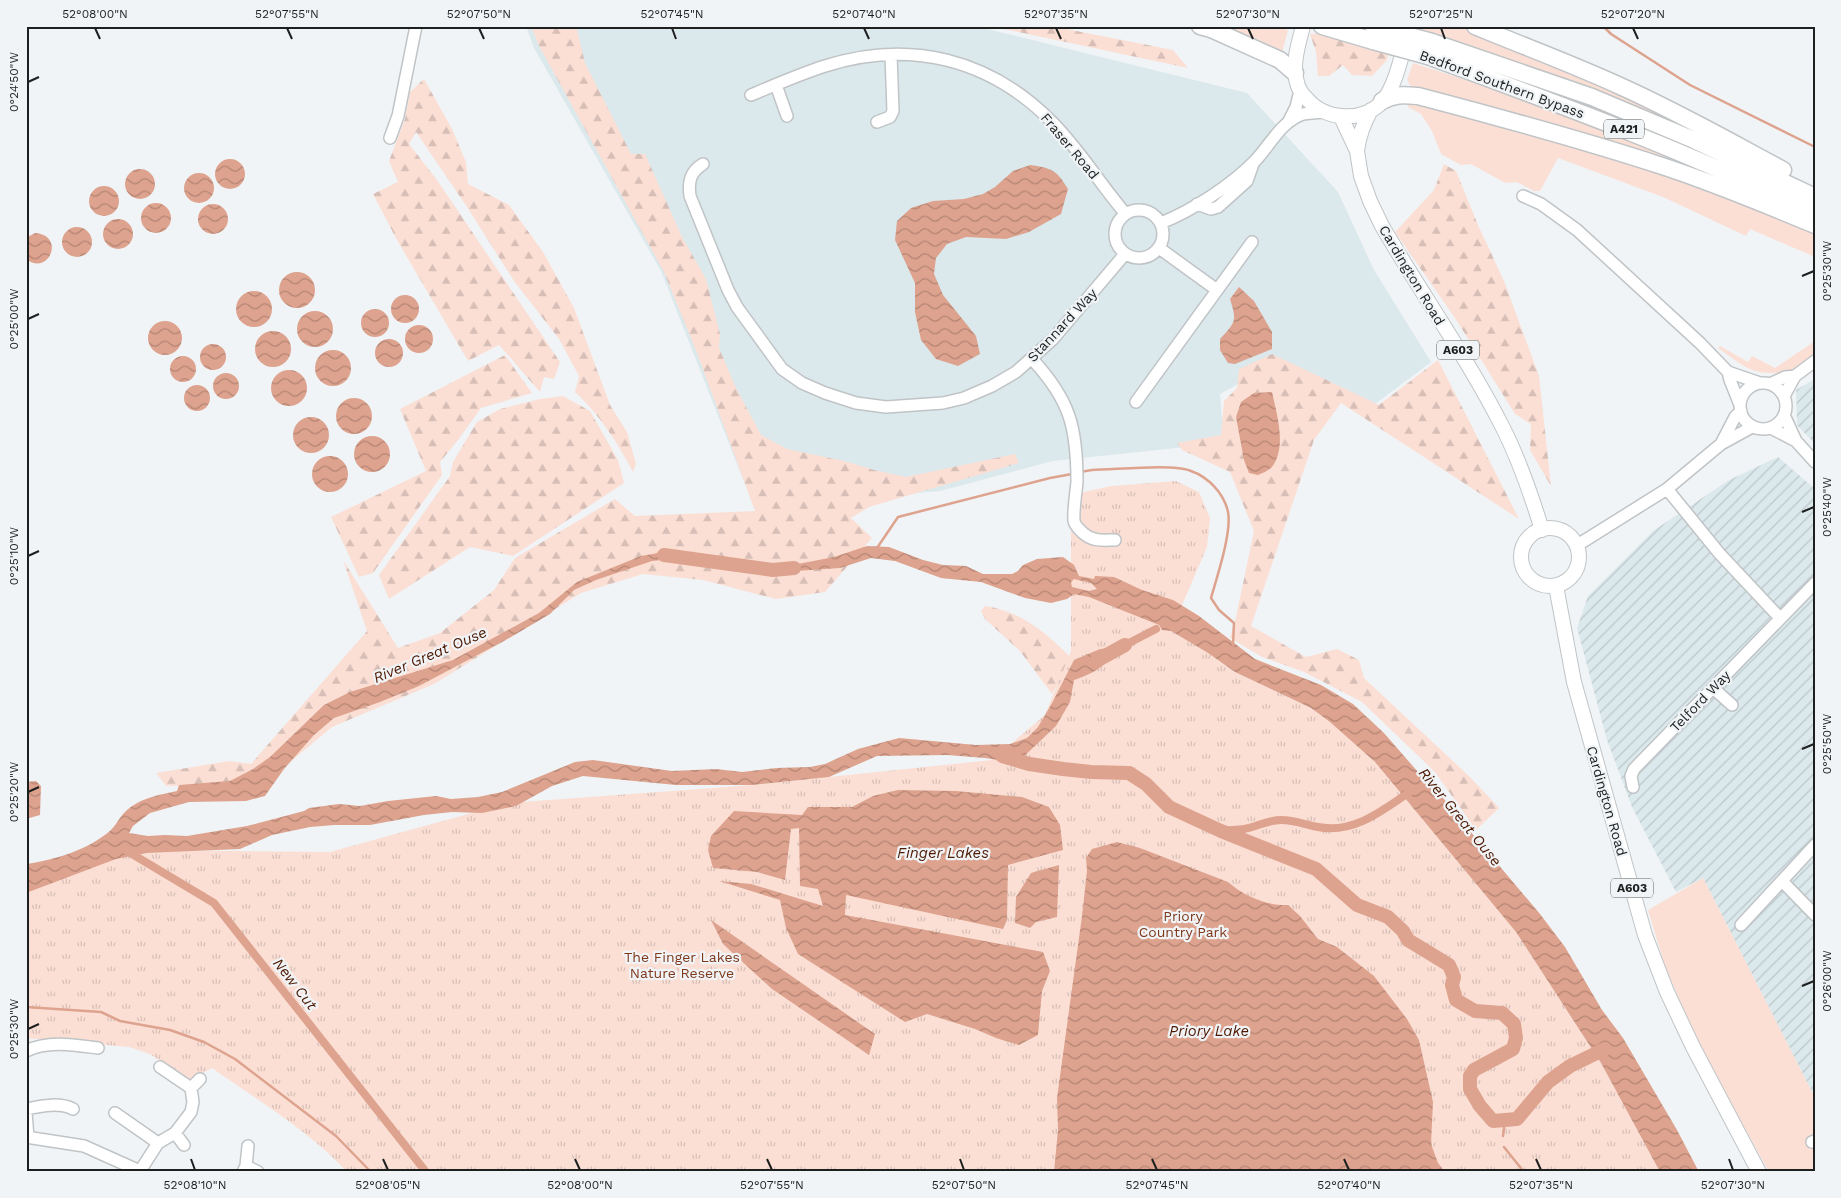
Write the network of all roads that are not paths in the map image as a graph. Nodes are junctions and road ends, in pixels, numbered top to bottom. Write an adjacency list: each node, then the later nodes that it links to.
1 (416, 26): 20 (street)
2 (1200, 26): 10 (highway)
3 (1303, 26): 10 (main road)
4 (1410, 26): 14 (main road, Cardington Road)
5 (1475, 26): 23 (highway)
6 (1327, 28): 7 (highway, Bedford Southern Bypass / A421)
7 (1373, 34): 8 (highway, Bedford Southern Bypass / A421, bridge)
8 (1430, 49): 25 (highway, Bedford Southern Bypass / A421); 27 (highway, Bedford Southern Bypass / A421)
9 (891, 55): 11 (street, Fraser Road); 18 (street); 26 (street, Fraser Road)
10 (1295, 73): 12 (main road)
11 (776, 85): 13 (street, Fraser Road); 16 (street)
12 (1300, 91): 15 (main road); 19 (street)
13 (751, 95)
14 (1377, 105): 17 (main road); 21 (main road, Cardington Road / A603); 29 (highway)
15 (1322, 112): 17 (main road); 19 (street)
16 (787, 116)
17 (1341, 117): 21 (main road, Cardington Road / A603)
18 (877, 122)
19 (1289, 122): 28 (street)
20 (390, 138)
21 (1357, 151): 49 (main road, Cardington Road / A603)
22 (702, 164): 34 (street, Stannard Way)
23 (1815, 190)
24 (1523, 196): 36 (street)
25 (1815, 197)
26 (1126, 213): 28 (street); 32 (street)
27 (1815, 214)
28 (1161, 223): 31 (street)
29 (1815, 225)
30 (1252, 242): 33 (street)
31 (1159, 248): 32 (street); 33 (street)
32 (1125, 254): 34 (street, Stannard Way)
33 (1217, 290): 40 (street)
34 (1032, 359): 50 (street)
35 (1815, 361): 37 (street)
36 (1728, 372): 38 (street); 41 (street)
37 (1795, 376): 38 (street); 39 (street)
38 (1765, 384): 39 (street); 41 (street)
39 (1784, 396): 42 (street)
40 (1136, 402)
41 (1741, 408): 43 (street); 46 (street)
42 (1784, 415): 44 (street); 45 (street)
43 (1752, 426): 44 (street); 46 (street)
44 (1770, 428): 45 (street)
45 (1796, 441): 47 (street)
46 (1721, 444): 48 (street)
47 (1815, 462)
48 (1667, 489): 51 (street); 54 (street)
49 (1542, 530): 51 (main road); 53 (main road)
50 (1116, 540)
51 (1576, 546): 53 (main road)
52 (1815, 583): 54 (street, Telford Way)
53 (1556, 586): 79 (main road, Cardington Road / A603)
54 (1780, 618): 55 (street, Telford Way)
55 (1713, 688): 56 (street); 57 (street, Telford Way)
56 (1732, 705)
57 (1633, 787)
58 (1815, 845): 59 (street)
59 (1782, 881): 60 (street); 61 (street)
60 (1815, 915)
61 (1741, 925)
62 (98, 1048): 63 (street)
63 (26, 1051)
64 (160, 1067): 66 (street)
65 (200, 1079): 66 (street)
66 (192, 1088): 71 (street)
67 (26, 1109): 68 (street)
68 (73, 1109)
69 (26, 1113): 72 (street)
70 (115, 1113): 73 (street)
71 (175, 1133): 73 (street); 74 (street)
72 (27, 1137): 77 (street)
73 (158, 1143): 77 (street)
74 (184, 1145)
75 (248, 1146): 76 (street)
76 (244, 1169): 78 (street)
77 (141, 1171)
78 (258, 1172)
79 (1759, 1172)

